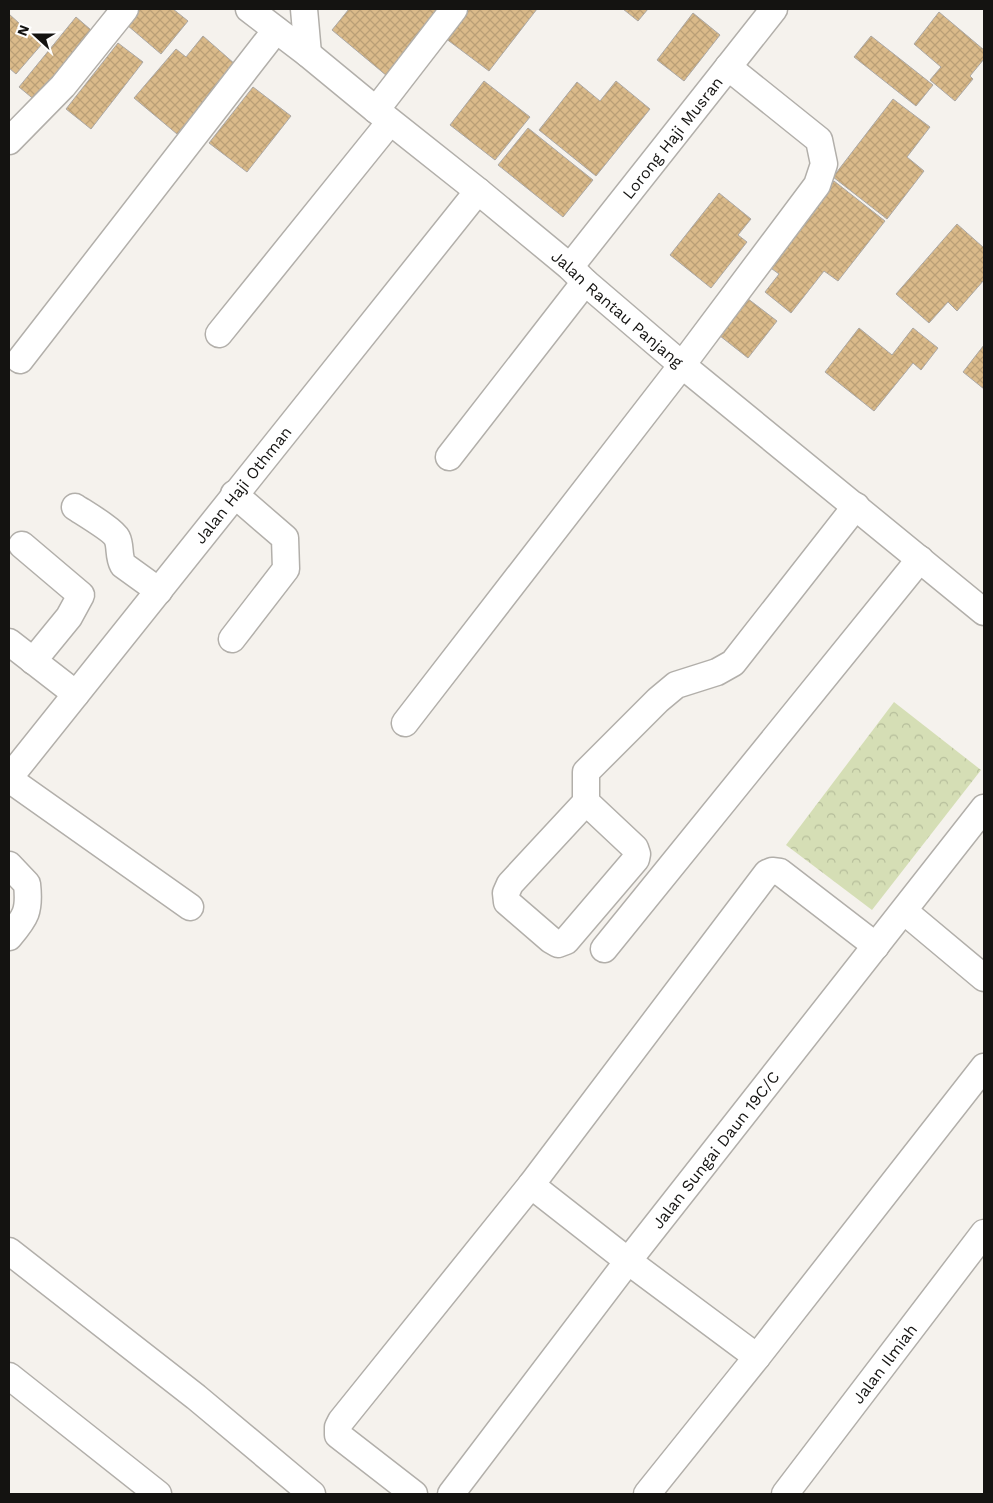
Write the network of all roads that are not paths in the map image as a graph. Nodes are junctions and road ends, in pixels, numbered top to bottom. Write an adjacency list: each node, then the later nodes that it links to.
1 (125, 9): 10 (street)
2 (249, 9): 6 (street, Jalan Rantau Panjang)
3 (304, 9): 7 (street)
4 (454, 9): 9 (street)
5 (774, 9): 8 (street, Lorong Haji Musran)
6 (276, 30): 7 (street, Jalan Rantau Panjang); 14 (street)
7 (308, 54): 9 (street, Jalan Rantau Panjang)
8 (728, 67): 12 (street, Lorong Haji Musran); 15 (street)
9 (383, 116): 11 (street, Jalan Rantau Panjang); 13 (street)
10 (9, 141)
11 (478, 192): 12 (street, Jalan Rantau Panjang); 17 (street, Jalan Haji Othman)
12 (578, 274): 15 (street, Jalan Rantau Panjang); 16 (street, Lorong Haji Musran)
13 (219, 334)
14 (20, 360)
15 (682, 365): 18 (street, Jalan Rantau Panjang); 28 (street)
16 (449, 457)
17 (234, 494): 22 (street, Jalan Haji Othman); 24 (street)
18 (856, 506): 21 (street, Jalan Rantau Panjang); 30 (street)
19 (75, 507): 22 (street)
20 (22, 545): 26 (street)
21 (920, 559): 23 (street, Jalan Rantau Panjang); 37 (street)
22 (159, 591): 27 (street, Jalan Haji Othman)
23 (984, 612)
24 (232, 639)
25 (9, 642): 26 (street)
26 (33, 661): 27 (street)
27 (76, 694): 29 (street, Jalan Haji Othman)
28 (405, 723)
29 (9, 779): 33 (street)
30 (586, 802): 30 (street)
31 (984, 808): 34 (street, Jalan Sungai Daun 19C/C)
32 (9, 865): 35 (street)
33 (190, 907)
34 (904, 911): 36 (street, Jalan Sungai Daun 19C/C); 38 (street)
35 (9, 937)
36 (876, 946): 40 (street); 43 (street, Jalan Sungai Daun 19C/C)
37 (604, 949)
38 (984, 978)
39 (984, 1067): 44 (street)
40 (531, 1185): 43 (street); 48 (street)
41 (984, 1233): 51 (street, Jalan Ilmiah)
42 (9, 1251): 47 (street)
43 (628, 1262): 44 (street); 49 (street, Jalan Sungai Daun 19C/C)
44 (757, 1357): 50 (street)
45 (9, 1376): 46 (street)
46 (158, 1494)
47 (312, 1494)
48 (414, 1494)
49 (451, 1494)
50 (647, 1494)
51 (785, 1494)

